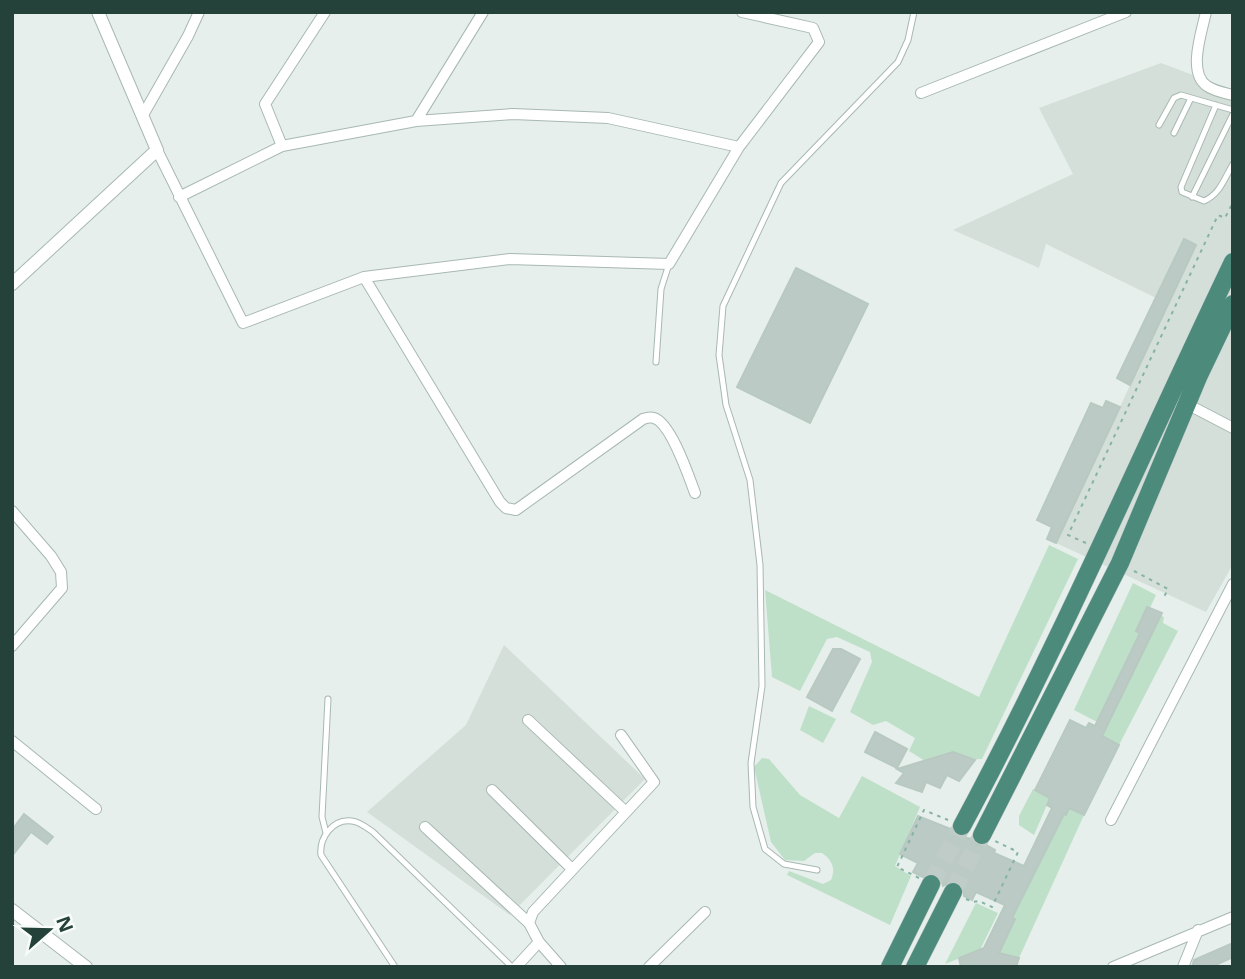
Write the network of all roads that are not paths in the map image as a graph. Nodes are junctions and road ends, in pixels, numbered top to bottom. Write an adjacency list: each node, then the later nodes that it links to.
1 (98, 12): 14 (street)
2 (199, 12): 14 (street)
3 (325, 12): 18 (street)
4 (484, 12): 15 (street)
5 (742, 12): 19 (street)
6 (914, 12): 49 (lane)
7 (1126, 12): 9 (street)
8 (1206, 12): 10 (street)
9 (921, 93)
10 (1233, 96)
11 (1191, 97): 12 (lane); 16 (lane); 17 (lane)
12 (1216, 105): 13 (lane); 23 (lane)
13 (1233, 112): 23 (lane)
14 (143, 115): 20 (street)
15 (415, 121): 18 (street); 19 (street)
16 (1159, 125)
17 (1174, 133)
18 (282, 146): 22 (street)
19 (739, 148): 25 (street)
20 (157, 150): 22 (street); 27 (street)
21 (1233, 164): 23 (lane)
22 (179, 197): 26 (street)
23 (1192, 197)
24 (1233, 262): 44 (highway)
25 (669, 264): 26 (street); 29 (lane)
26 (364, 277): 32 (street)
27 (12, 284)
28 (1233, 304): 30 (highway)
29 (656, 362)
30 (1187, 404): 31 (street); 47 (highway)
31 (1233, 428)
32 (695, 493)
33 (12, 511): 35 (street)
34 (1233, 584): 43 (street)
35 (12, 646)
36 (328, 699): 46 (lane)
37 (528, 720): 42 (street)
38 (621, 735): 42 (street)
39 (12, 741): 41 (street)
40 (492, 790): 48 (street)
41 (96, 809)
42 (626, 812): 48 (street)
43 (1111, 820)
44 (962, 825)
45 (425, 827): 55 (street)
46 (326, 834): 60 (lane); 61 (lane)
47 (982, 835)
48 (572, 869): 55 (street)
49 (817, 870)
50 (931, 884): 64 (highway)
51 (953, 892): 58 (highway)
52 (12, 910): 59 (street)
53 (705, 912): 63 (street)
54 (1233, 917): 56 (street)
55 (528, 923): 57 (street)
56 (1198, 930): 65 (street); 66 (street)
57 (539, 942): 61 (street); 62 (street)
58 (918, 959)
59 (86, 967)
60 (395, 967)
61 (514, 967)
62 (561, 967)
63 (649, 967)
64 (890, 967)
65 (1113, 967)
66 (1182, 967)

